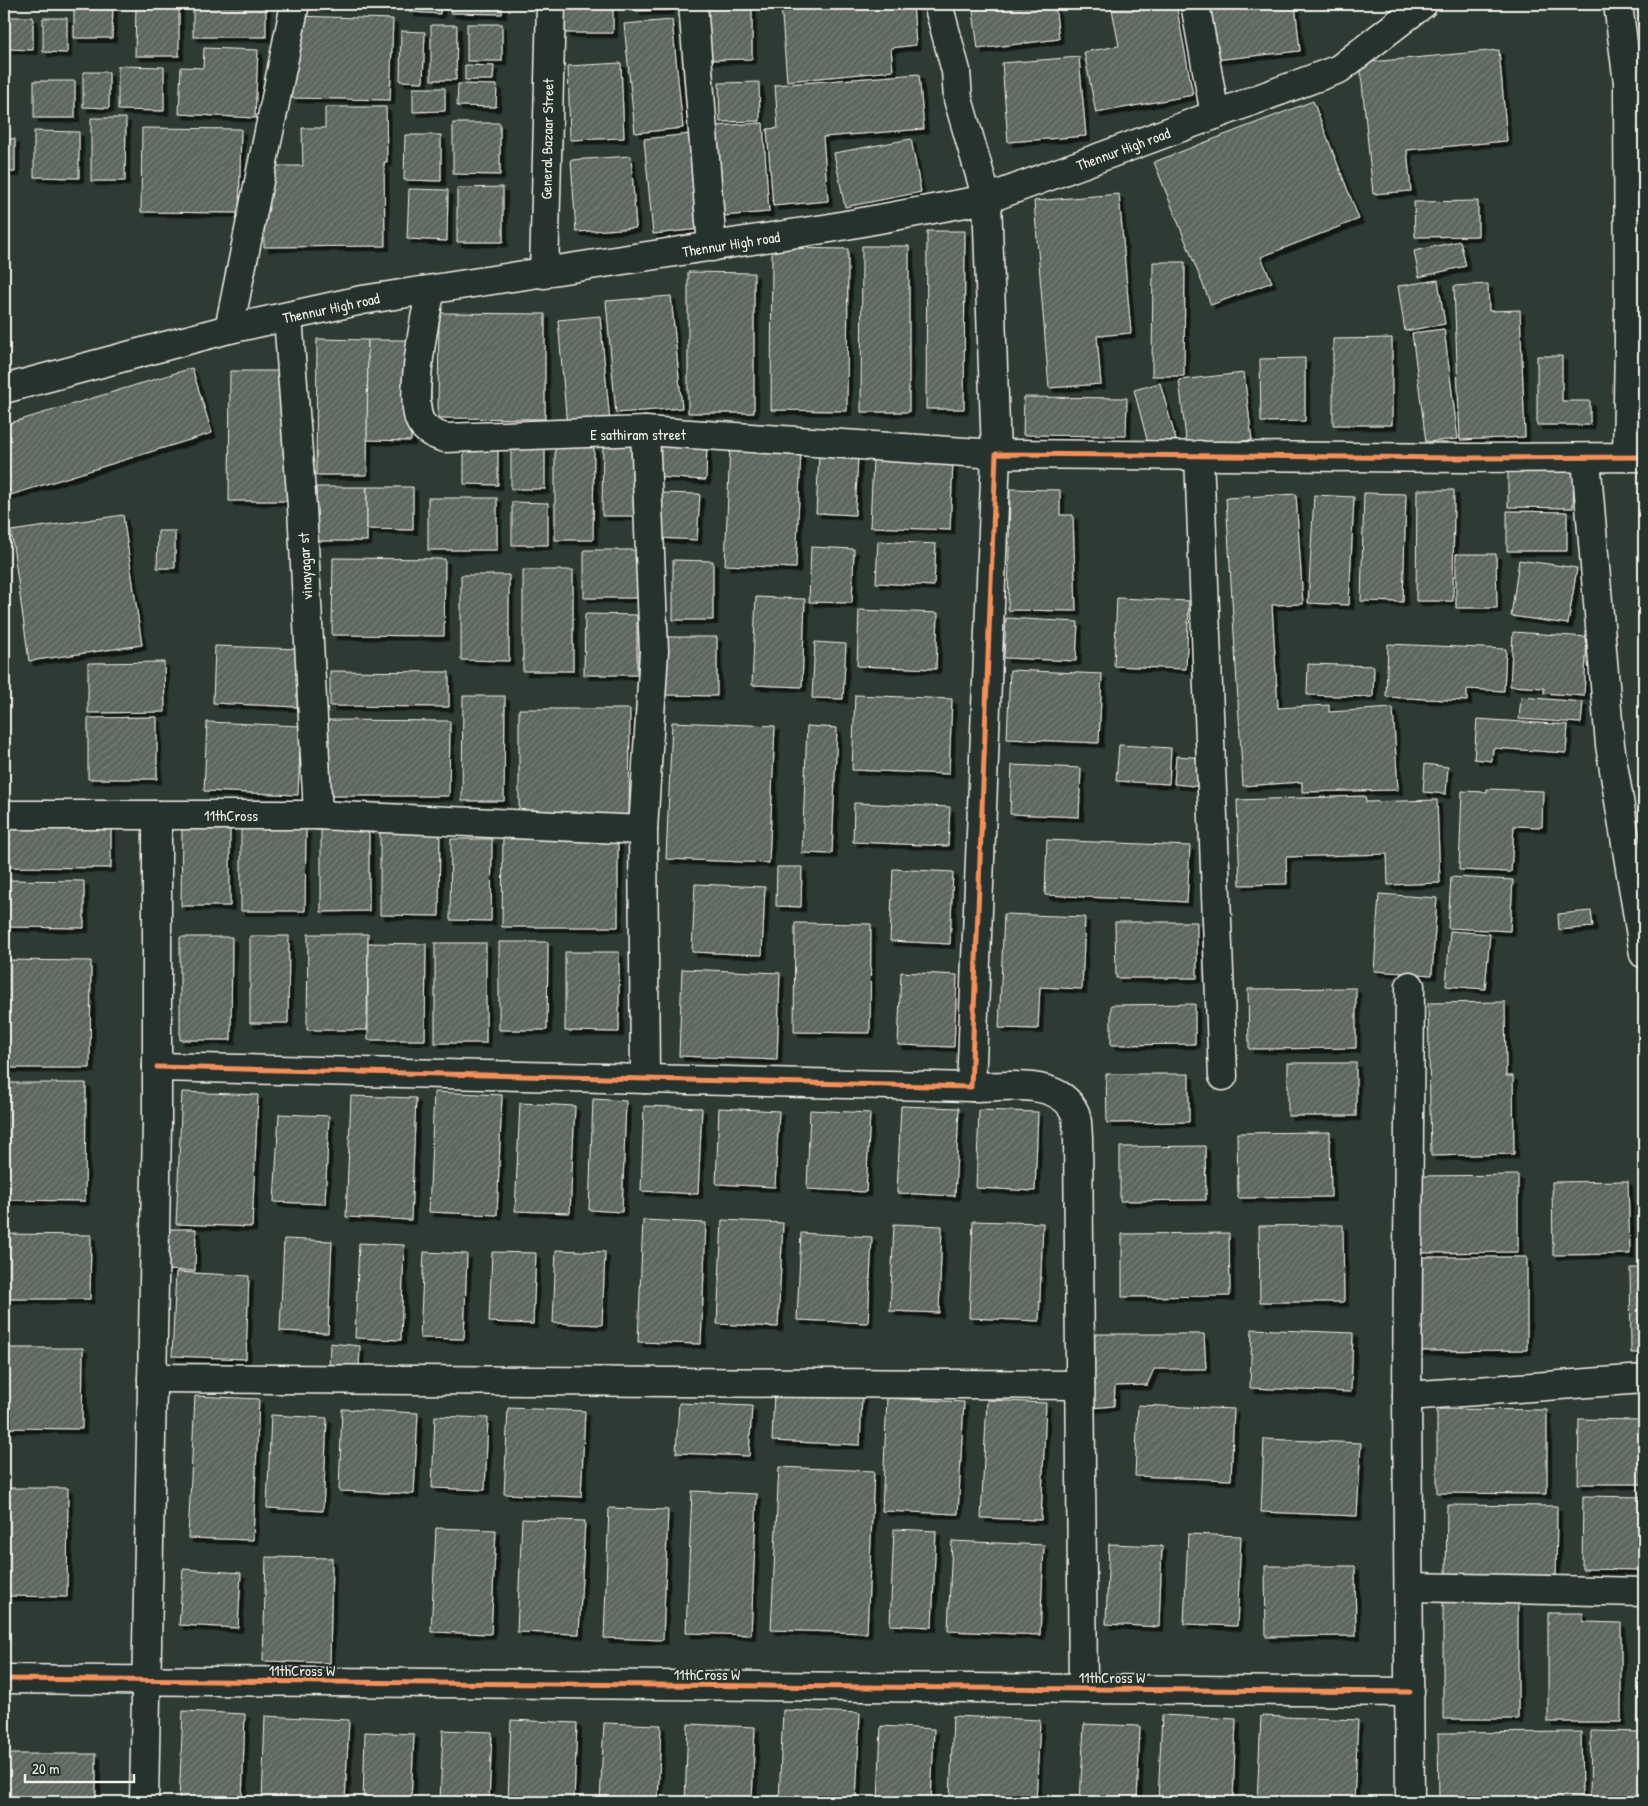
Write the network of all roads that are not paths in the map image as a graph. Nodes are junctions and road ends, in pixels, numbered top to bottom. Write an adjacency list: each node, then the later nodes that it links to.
1 (295, 4): 14 (street)
2 (551, 4): 11 (street, General Bazaar Street)
3 (692, 4): 10 (street)
4 (938, 4): 9 (street)
5 (1195, 4): 8 (street)
6 (1423, 4): 8 (street, Thennur High road)
7 (1618, 4): 19 (street)
8 (1216, 115): 9 (street, Thennur High road)
9 (987, 199): 10 (street, Thennur High road); 17 (street)
10 (712, 247): 11 (street, Thennur High road)
11 (544, 274): 12 (street, Thennur High road)
12 (431, 290): 13 (street, Thennur High road); 16 (street, E sathiram street)
13 (288, 317): 14 (street, Thennur High road); 23 (street, vinayagar st)
14 (229, 329): 15 (street, Thennur High road)
15 (4, 389)
16 (645, 431): 17 (street, E sathiram street); 24 (street)
17 (996, 454): 18 (street, E sathiram street); 30 (street)
18 (1199, 455): 20 (street, E sathiram street); 28 (street)
19 (1636, 457): 20 (street, E sathiram street)
20 (1586, 459): 25 (street)
21 (4, 815): 22 (street, 11thCross)
22 (156, 815): 23 (street, 11thCross); 27 (street)
23 (318, 815): 24 (street, 11thCross)
24 (643, 830): 29 (street)
25 (1644, 954)
26 (1410, 986): 34 (street)
27 (157, 1067): 29 (street); 31 (street)
28 (1223, 1076)
29 (645, 1079): 30 (street)
30 (971, 1087): 33 (street)
31 (152, 1378): 33 (street); 38 (street)
32 (1644, 1378): 34 (street)
33 (1080, 1385): 39 (street)
34 (1408, 1396): 35 (street)
35 (1409, 1587): 36 (street); 40 (street)
36 (1644, 1592)
37 (4, 1679): 38 (street, 11thCross W)
38 (146, 1682): 39 (street, 11thCross W); 41 (street)
39 (1083, 1689): 40 (street, 11thCross W)
40 (1410, 1692): 42 (street)
41 (144, 1802)
42 (1410, 1802)

